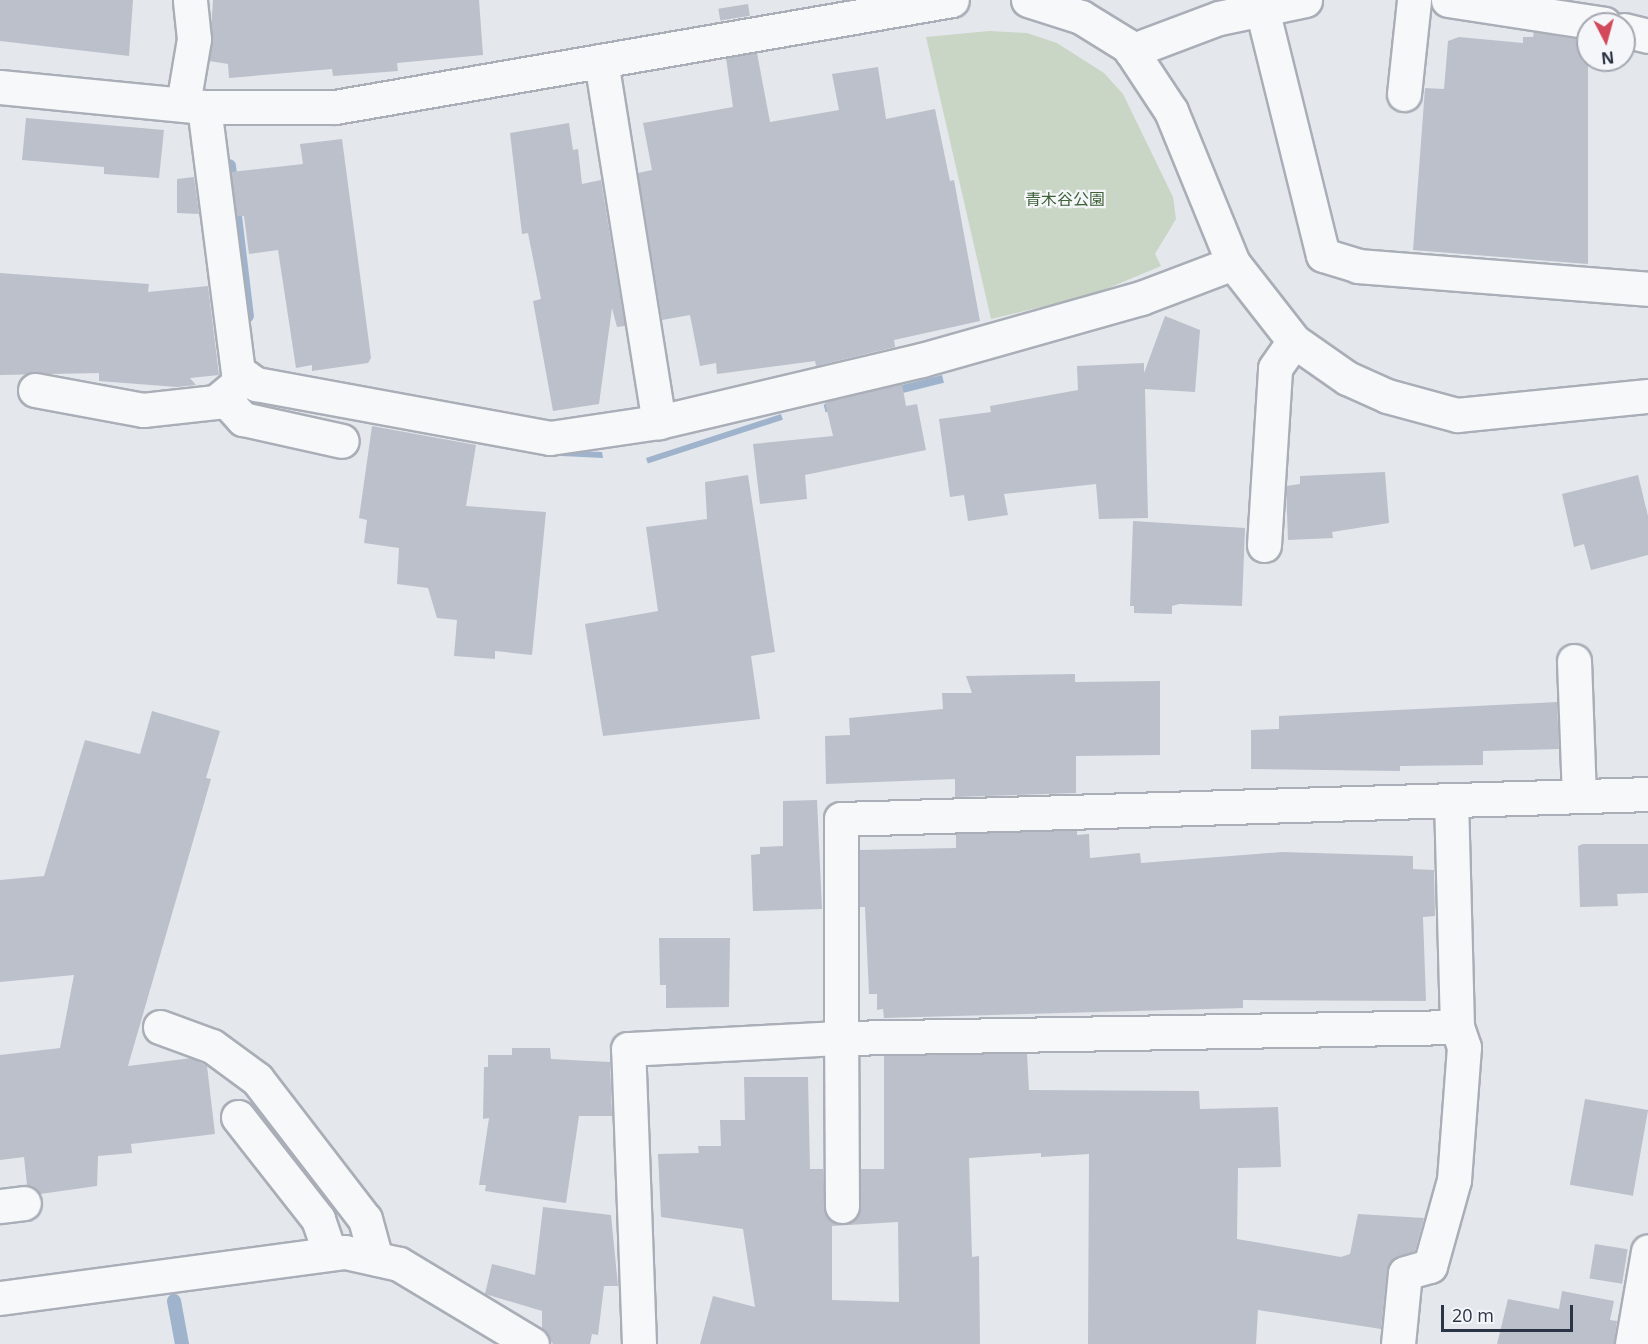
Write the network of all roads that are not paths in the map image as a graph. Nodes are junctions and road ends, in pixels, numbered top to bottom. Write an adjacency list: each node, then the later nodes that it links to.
1 (190, 0): 13 (street)
2 (952, 0): 10 (street)
3 (1028, 0): 9 (street)
4 (1305, 0): 7 (street)
5 (1414, 0): 12 (street)
6 (1448, 0): 8 (street)
7 (1262, 9): 9 (street); 15 (street)
8 (1576, 20)
9 (1131, 51): 14 (street)
10 (601, 61): 13 (street); 20 (street)
11 (0, 87): 13 (street)
12 (1404, 94)
13 (193, 106): 17 (street)
14 (1233, 263): 16 (street); 20 (street)
15 (1648, 289)
16 (1294, 341): 19 (street); 22 (street)
17 (234, 387): 18 (street); 20 (street); 21 (street)
18 (35, 390)
19 (1648, 396)
20 (659, 422)
21 (342, 441)
22 (1264, 545)
23 (1574, 661): 25 (street)
24 (1648, 794): 25 (street)
25 (1579, 796): 26 (street)
26 (1451, 800): 28 (street); 29 (street)
27 (160, 1027): 34 (street)
28 (1457, 1028): 29 (street); 38 (street)
29 (841, 1038): 31 (street); 37 (street)
30 (238, 1117): 33 (street)
31 (842, 1206)
32 (1648, 1251): 39 (street)
33 (330, 1253): 34 (street); 35 (street)
34 (376, 1259): 36 (street)
35 (0, 1298)
36 (532, 1344)
37 (639, 1344)
38 (1398, 1344)
39 (1632, 1344)

